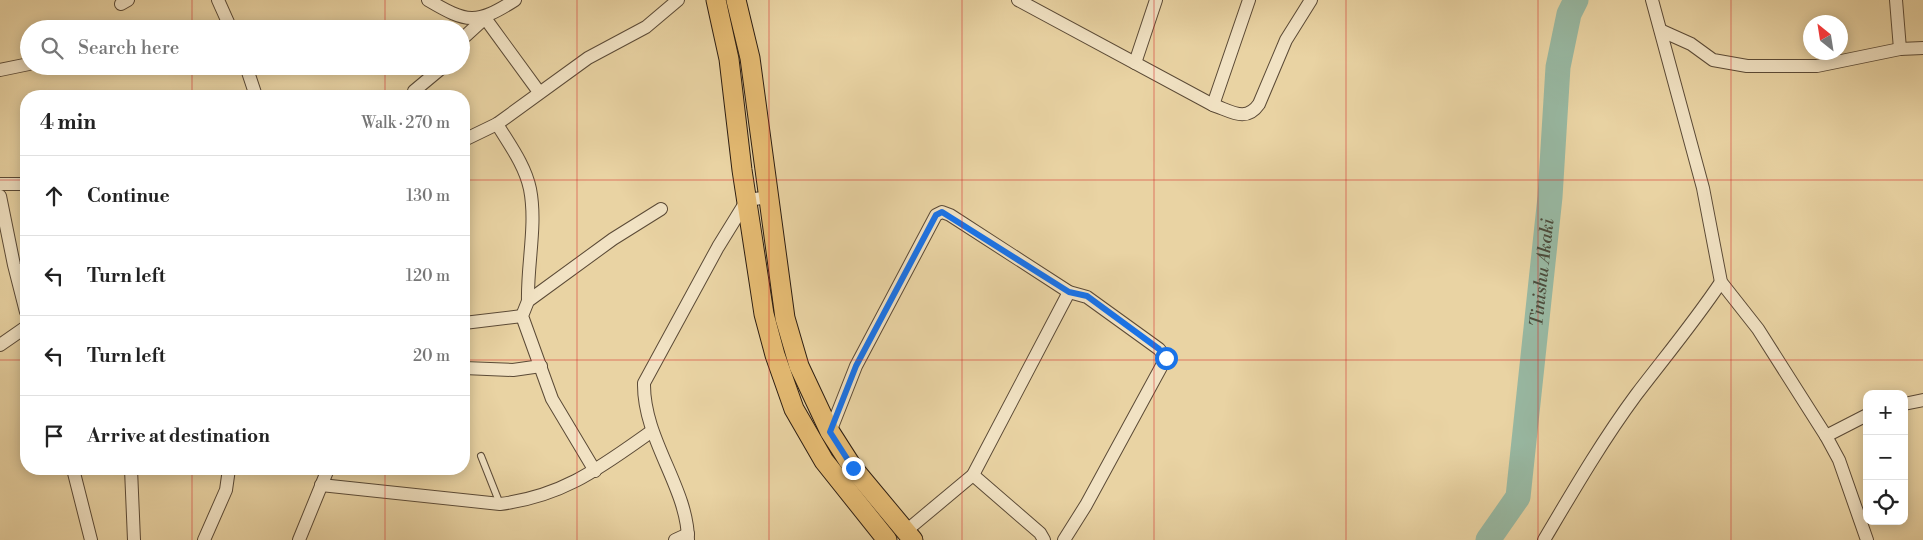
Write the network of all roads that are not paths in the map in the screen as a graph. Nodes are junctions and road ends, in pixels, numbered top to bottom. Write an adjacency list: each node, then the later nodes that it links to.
1 (218, 0): 14 (street)
2 (428, 0): 13 (street)
3 (515, 0): 13 (street)
4 (678, 0): 26 (street)
5 (716, 0): 34 (main road)
6 (736, 0): 33 (main road)
7 (1018, 0): 19 (street)
8 (1156, 0): 19 (street)
9 (1249, 0): 27 (street)
10 (1311, 0): 27 (street)
11 (1652, 0): 15 (street)
12 (1896, 0): 18 (street)
13 (485, 18): 16 (street); 26 (street)
14 (227, 20)
15 (1662, 31): 18 (street); 36 (street)
16 (470, 32)
17 (1923, 48): 18 (street)
18 (1900, 49)
19 (1135, 63): 27 (street)
20 (20, 66): 21 (street)
21 (0, 70)
22 (249, 75): 24 (street)
23 (433, 75): 25 (street)
24 (254, 90)
25 (414, 90)
26 (538, 92): 28 (street)
27 (1213, 105)
28 (497, 124): 29 (street); 39 (street)
29 (470, 137)
30 (0, 184): 31 (street)
31 (20, 184)
32 (0, 196): 37 (street)
33 (769, 197): 34 (street); 50 (main road)
34 (747, 200): 49 (street); 68 (main road)
35 (661, 209): 39 (street)
36 (1721, 282): 51 (street); 71 (street)
37 (20, 288)
38 (1069, 292): 50 (street); 58 (street); 70 (street)
39 (528, 301): 40 (street)
40 (522, 316): 41 (street); 44 (street)
41 (470, 322)
42 (20, 332): 43 (street)
43 (0, 345)
44 (541, 366): 45 (street); 53 (street)
45 (470, 368)
46 (1923, 400): 47 (street)
47 (1908, 403)
48 (1863, 418): 51 (street)
49 (652, 431): 53 (street); 62 (street)
50 (830, 432): 61 (main road)
51 (1826, 436): 72 (street)
52 (481, 456): 60 (lane)
53 (595, 471): 60 (street)
54 (75, 475): 64 (street)
55 (131, 475): 65 (street)
56 (228, 475): 66 (street)
57 (326, 475): 59 (street)
58 (973, 475): 61 (street); 69 (street)
59 (321, 486): 60 (street); 63 (street)
60 (500, 504)
61 (910, 536)
62 (688, 537): 67 (street)
63 (302, 539)
64 (91, 540)
65 (134, 540)
66 (204, 540)
67 (675, 540)
68 (887, 540)
69 (1044, 540)
70 (1064, 540)
71 (1544, 540)
72 (1867, 540)

